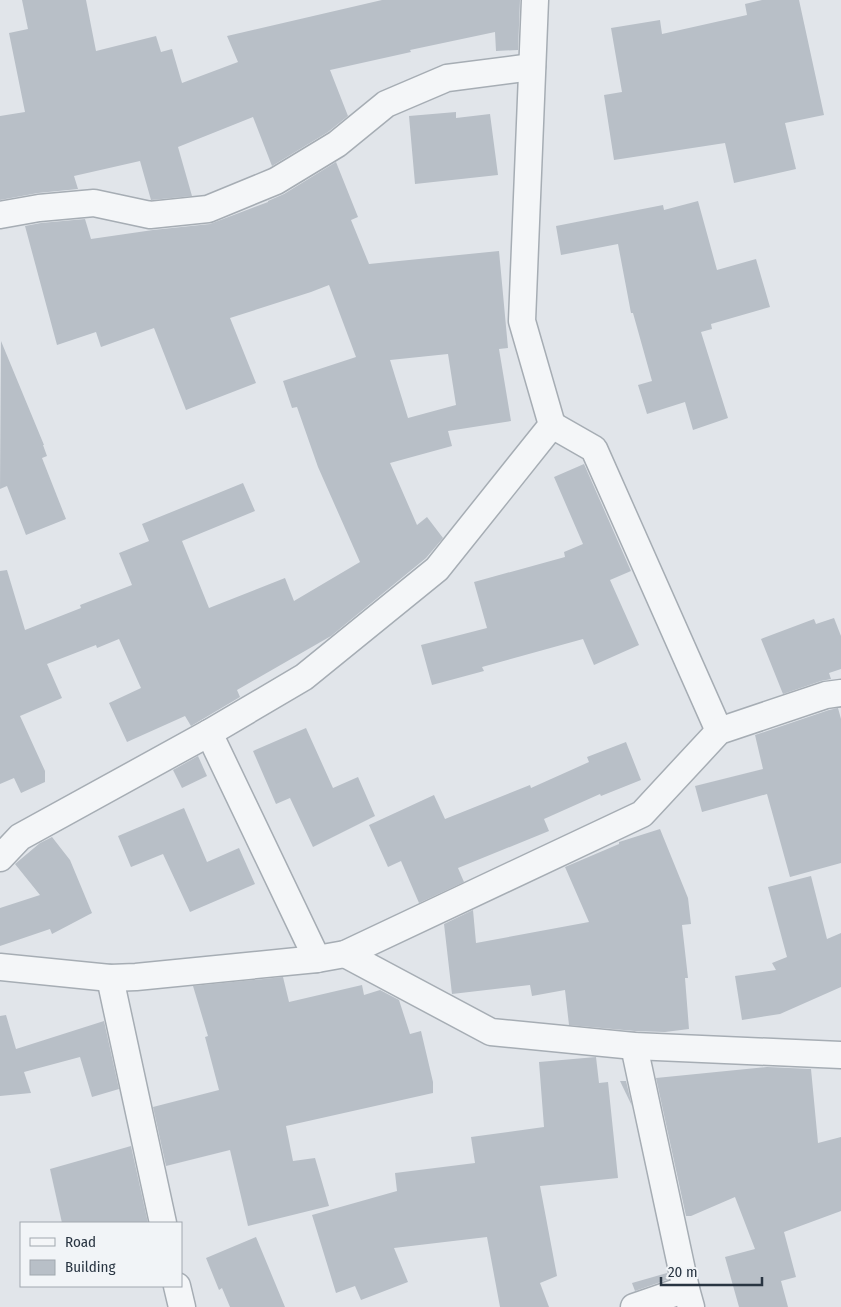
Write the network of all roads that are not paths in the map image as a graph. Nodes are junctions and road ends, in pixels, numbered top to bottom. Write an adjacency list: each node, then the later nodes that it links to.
1 (534, 0): 2 (street)
2 (532, 68): 3 (street); 4 (street)
3 (0, 215)
4 (552, 425): 6 (street); 7 (street)
5 (841, 693): 6 (street)
6 (719, 731): 9 (street)
7 (209, 733): 8 (street); 10 (street)
8 (0, 858)
9 (345, 954): 10 (street); 13 (street)
10 (317, 959): 12 (street)
11 (0, 967): 12 (street)
12 (110, 978): 15 (street)
13 (634, 1046): 14 (street); 17 (street)
14 (841, 1055)
15 (163, 1222)
16 (177, 1287): 18 (street)
17 (688, 1298): 19 (street)
18 (182, 1307)
19 (634, 1307)

